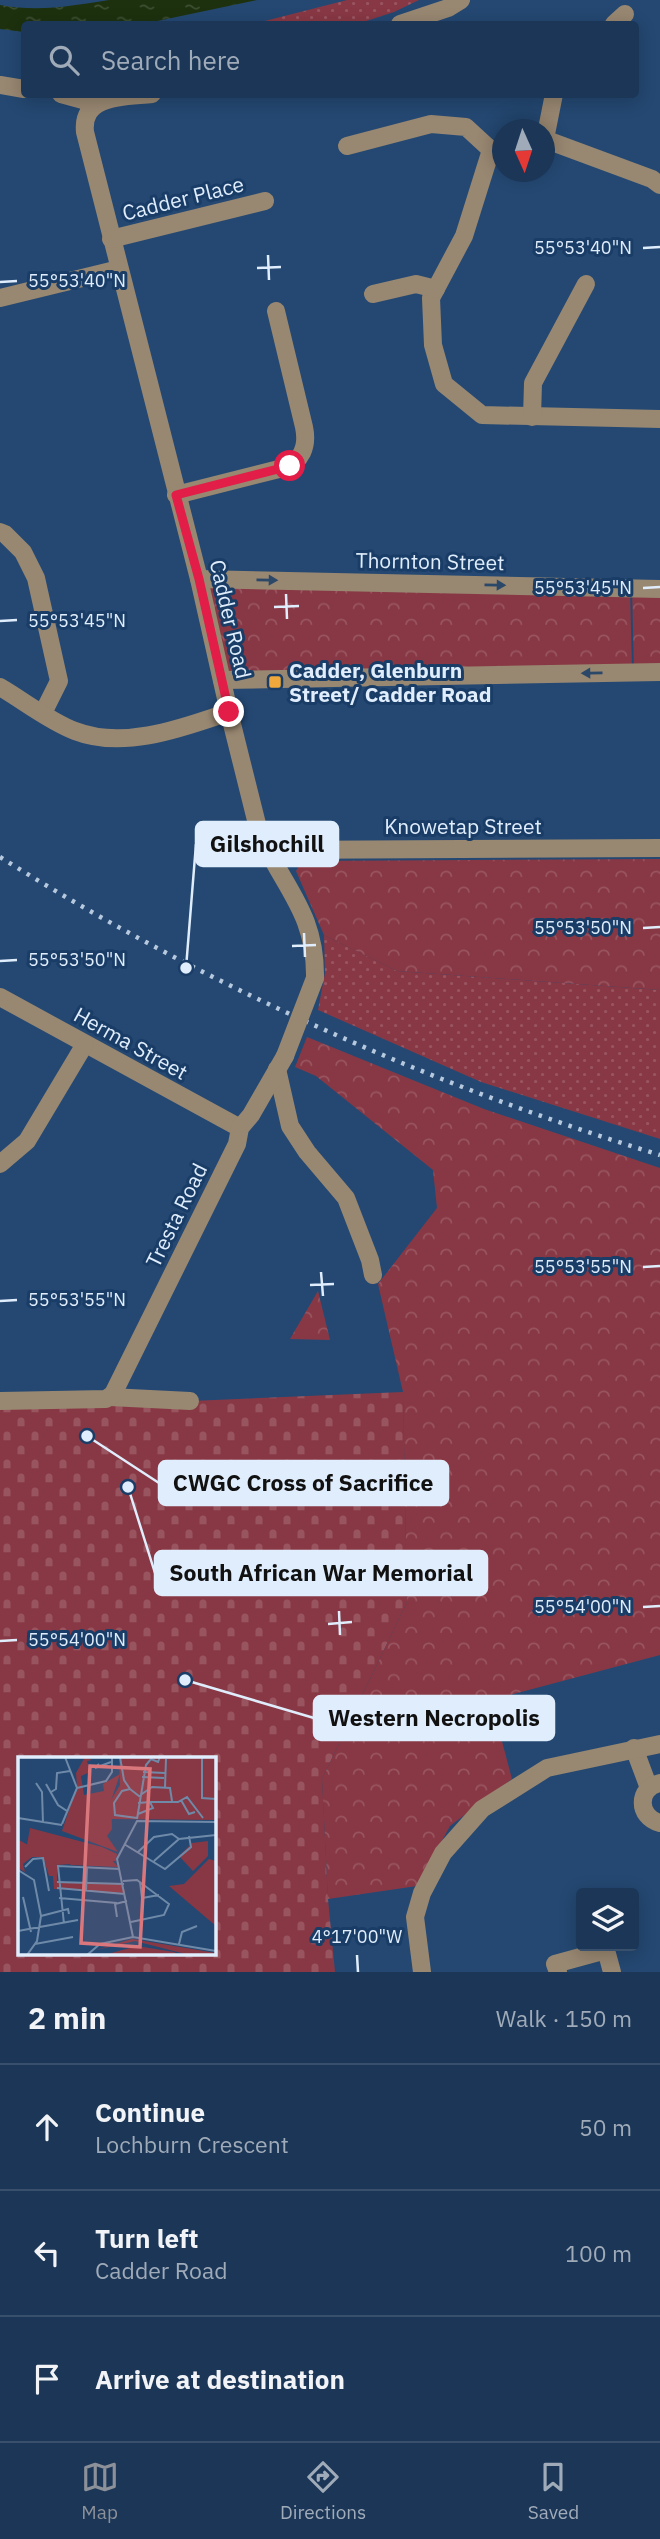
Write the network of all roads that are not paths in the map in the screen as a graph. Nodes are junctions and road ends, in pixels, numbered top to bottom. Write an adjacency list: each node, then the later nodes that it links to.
1 (461, 0): 2 (street)
2 (410, 21)
3 (0, 85): 4 (street)
4 (21, 88)
5 (76, 98): 8 (street)
6 (119, 98): 8 (street)
7 (553, 98): 9 (street)
8 (93, 106): 16 (street, Cadder Road)
9 (549, 119)
10 (555, 143): 14 (street)
11 (492, 145): 12 (street)
12 (347, 146)
13 (492, 162): 19 (street)
14 (660, 185)
15 (265, 201): 16 (street, Cadder Place)
16 (111, 239): 17 (street, Cadder Road)
17 (118, 269): 21 (street); 25 (street, Cadder Road)
18 (586, 284): 23 (street)
19 (436, 289): 20 (street); 23 (street)
20 (373, 294)
21 (0, 298)
22 (275, 310): 25 (street)
23 (532, 417): 24 (street)
24 (660, 419)
25 (176, 495): 27 (street, Cadder Road)
26 (0, 533): 33 (street)
27 (199, 579): 28 (street, Thornton Street, one-way to 28); 30 (street, Cadder Road)
28 (660, 589)
29 (660, 672): 30 (street, one-way to 30)
30 (222, 680): 32 (street, Cadder Road)
31 (0, 687): 33 (street)
32 (229, 712): 33 (street); 35 (street, Cadder Road)
33 (43, 713)
34 (660, 848): 35 (street, Knowetap Street)
35 (266, 850): 38 (street, Cadder Road, bridge)
36 (0, 996): 37 (street, Herma Street)
37 (85, 1044): 39 (street, Herma Street); 40 (street)
38 (281, 1063): 39 (street, Tresta Road); 41 (street)
39 (240, 1128): 42 (street, Tresta Road)
40 (0, 1164)
41 (373, 1275)
42 (110, 1397): 43 (street); 44 (street)
43 (0, 1401)
44 (190, 1401)
45 (660, 1744): 46 (street)
46 (634, 1748): 47 (street); 49 (street)
47 (654, 1785): 48 (street)
48 (660, 1823)
49 (422, 1972)
50 (558, 1972): 51 (street)
51 (612, 1972)

